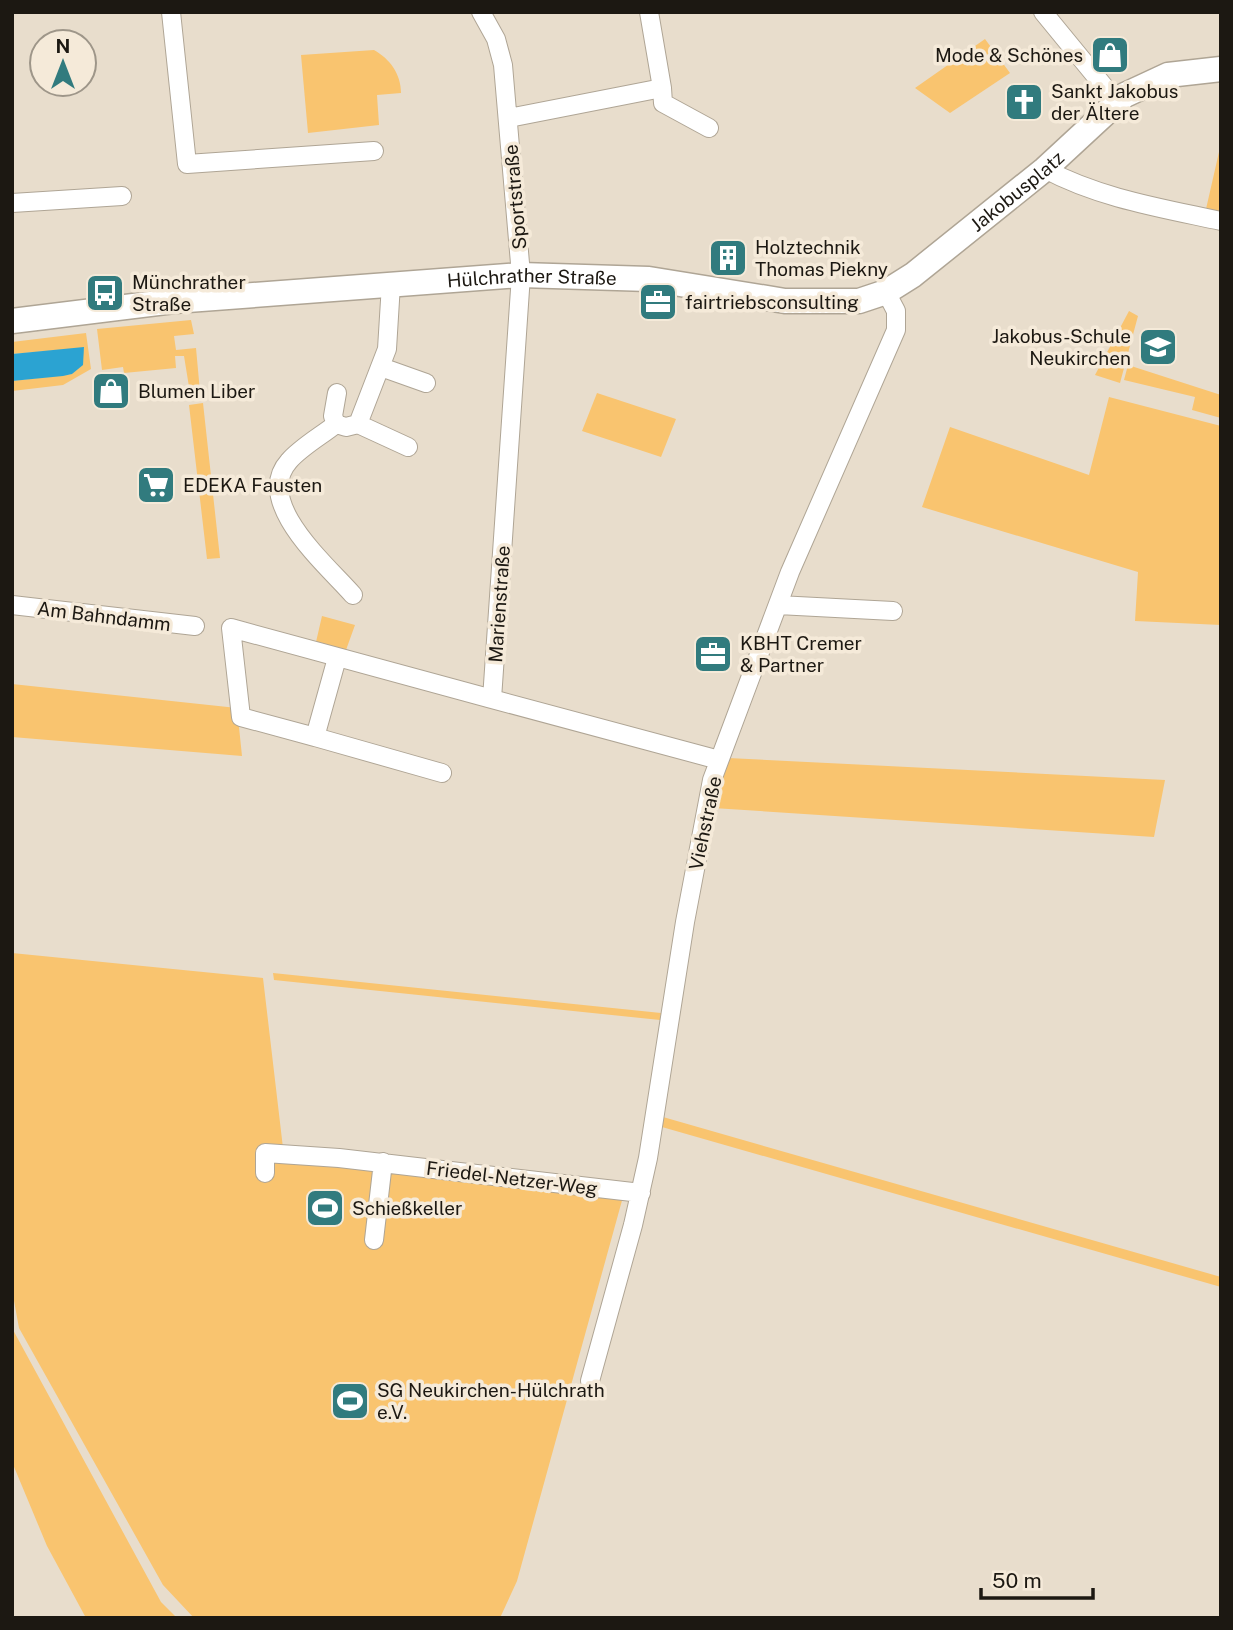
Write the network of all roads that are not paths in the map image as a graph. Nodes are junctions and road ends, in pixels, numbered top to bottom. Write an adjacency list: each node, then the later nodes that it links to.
1 (171, 12): 10 (street)
2 (481, 12): 8 (street, Sportstraße)
3 (649, 12): 6 (street)
4 (1043, 12): 7 (street)
5 (1221, 69): 7 (street, Jakobusplatz)
6 (662, 88): 8 (street, Sportstraße); 9 (street)
7 (1116, 101): 11 (street, Jakobusplatz)
8 (509, 118): 15 (street, Sportstraße)
9 (709, 128)
10 (374, 151)
11 (1045, 169): 14 (street); 17 (street, Jakobusplatz)
12 (122, 195): 13 (street)
13 (12, 203)
14 (1221, 221)
15 (521, 275): 16 (street, Hülchrather Straße); 17 (street, Hülchrather Straße); 33 (street, Marienstraße)
16 (391, 284): 18 (street, Hülchrather Straße); 21 (street)
17 (886, 292): 28 (street, Viehstraße)
18 (174, 301): 19 (street, Hülchrather Straße); 20 (street, Hülchrather Straße)
19 (12, 309)
20 (12, 321)
21 (381, 367): 22 (street); 25 (street)
22 (426, 383)
23 (337, 393): 24 (street)
24 (336, 424): 25 (street); 27 (street)
25 (358, 424): 26 (street)
26 (408, 447)
27 (353, 595)
28 (778, 605): 30 (street); 35 (street, Viehstraße)
29 (12, 606): 31 (street, Am Bahndamm)
30 (893, 611)
31 (195, 626)
32 (337, 659): 33 (street); 34 (street); 34 (street)
33 (492, 699): 35 (street)
34 (315, 737): 36 (street)
35 (719, 760): 39 (street, Viehstraße)
36 (442, 773)
37 (383, 1163): 38 (street, Friedel-Netzer-Weg); 39 (street, Friedel-Netzer-Weg); 40 (street)
38 (265, 1173)
39 (641, 1193): 41 (street, Viehstraße)
40 (374, 1240)
41 (590, 1381)

